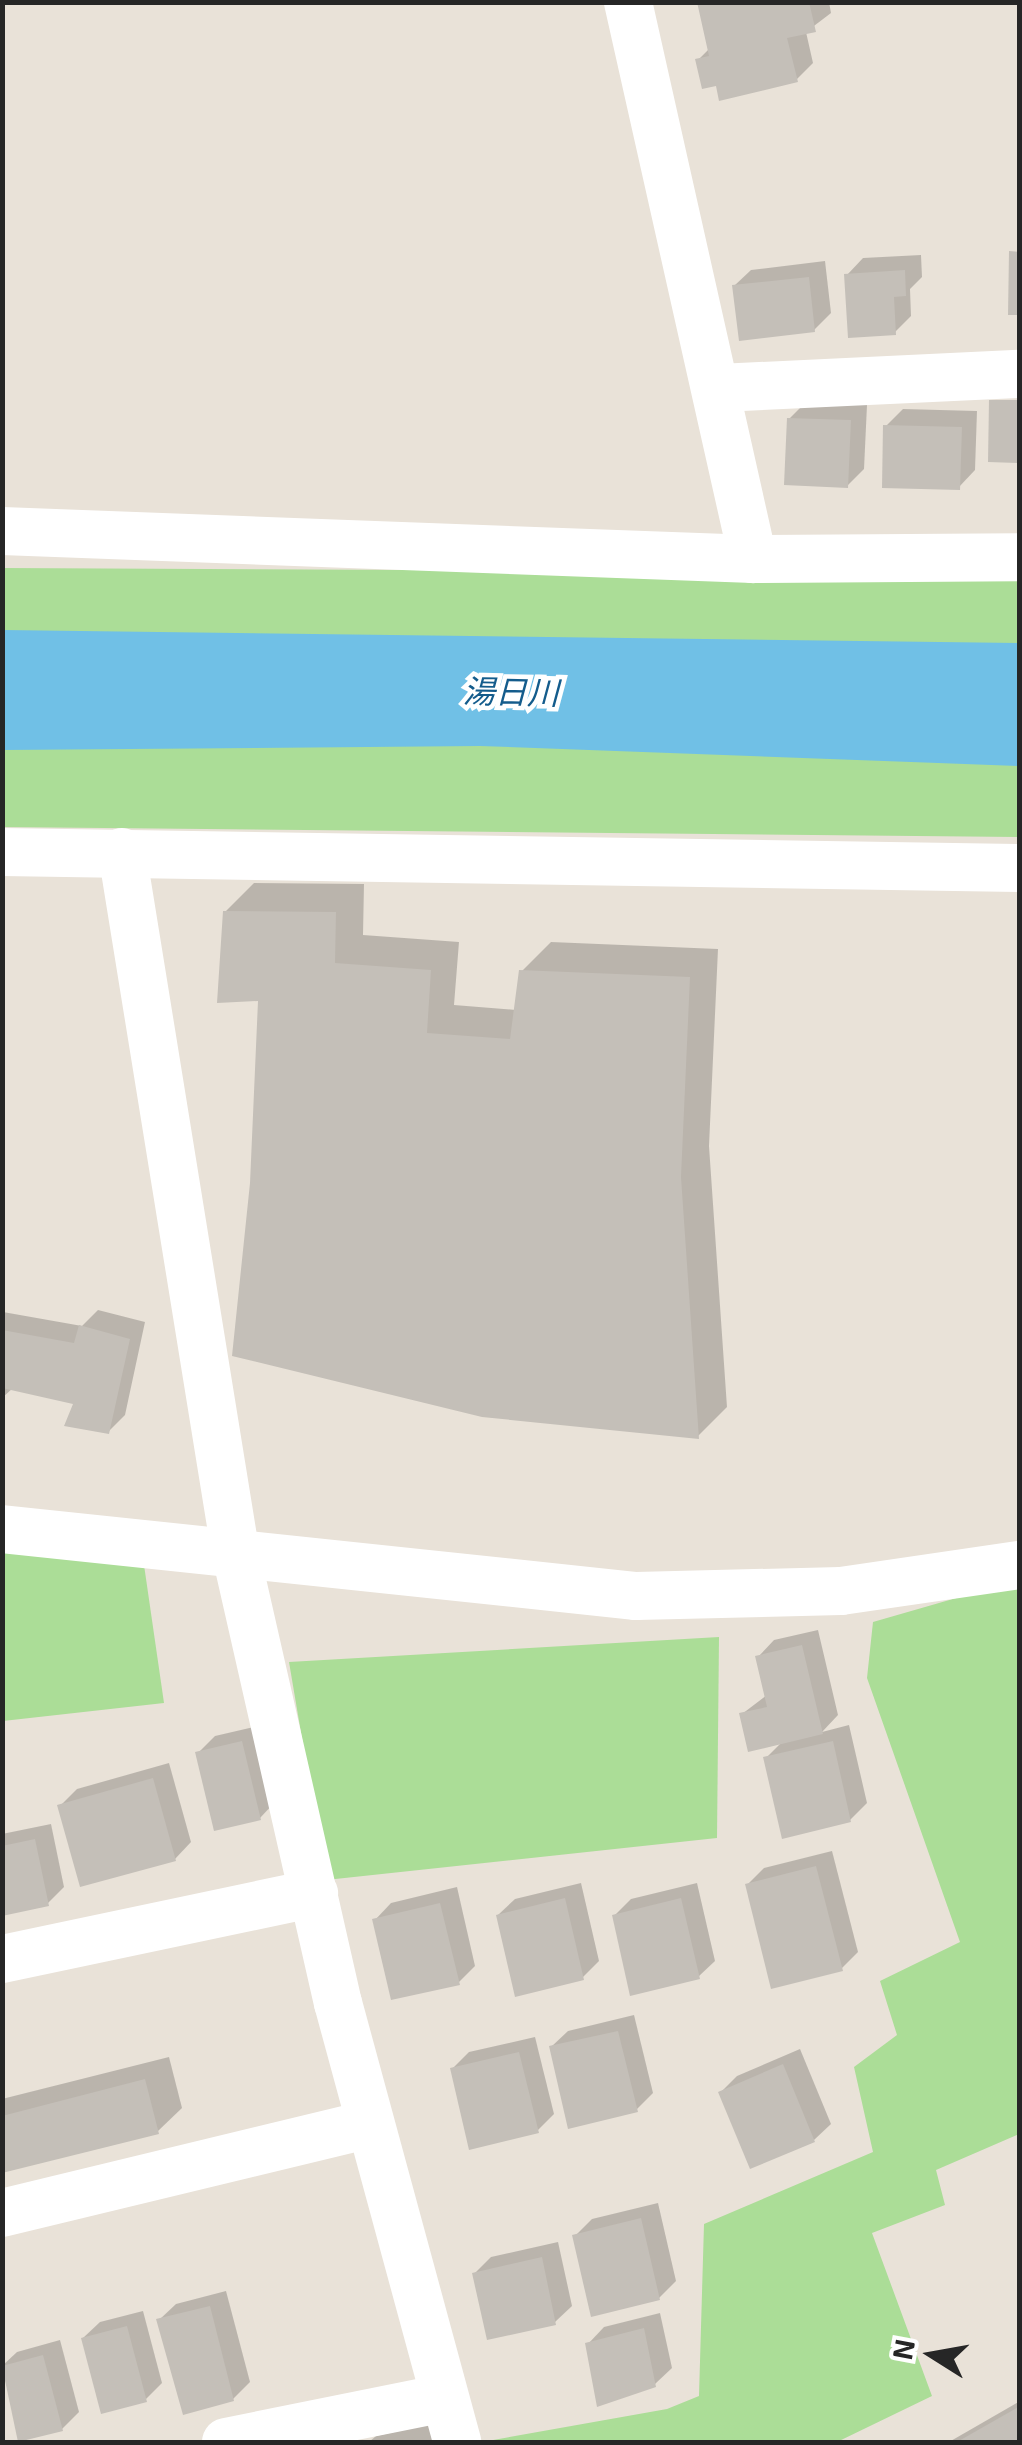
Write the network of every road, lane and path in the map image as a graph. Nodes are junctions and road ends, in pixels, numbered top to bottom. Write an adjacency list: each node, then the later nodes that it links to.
1 (628, 2): 3 (street)
2 (1020, 374): 3 (street)
3 (719, 388): 6 (street)
4 (2, 531): 6 (street)
5 (1020, 557): 6 (street)
6 (753, 558)
7 (2, 852): 8 (street)
8 (122, 852): 9 (street); 11 (street)
9 (1020, 868)
10 (2, 1529): 11 (street)
11 (236, 1550): 12 (street); 13 (street)
12 (1020, 1565)
13 (314, 1892): 14 (street); 15 (street)
14 (2, 1958)
15 (370, 2124): 16 (street); 17 (street)
16 (2, 2213)
17 (450, 2420): 18 (street)
18 (226, 2442)

